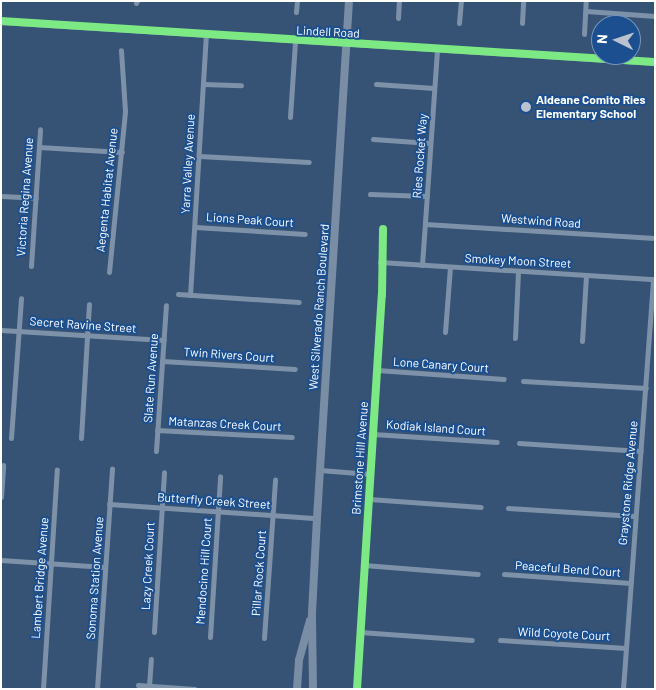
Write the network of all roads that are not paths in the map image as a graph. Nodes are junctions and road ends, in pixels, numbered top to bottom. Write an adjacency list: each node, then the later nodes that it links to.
1 (297, 1): 8 (street)
2 (349, 1): 17 (main road, West Silverado Ranch Boulevard)
3 (399, 1): 10 (street)
4 (461, 1): 12 (street)
5 (524, 1): 13 (street)
6 (586, 1): 7 (street)
7 (586, 11): 9 (street); 15 (street)
8 (296, 12)
9 (655, 16)
10 (398, 18)
11 (1, 21): 14 (street, Lindell Road)
12 (460, 23)
13 (522, 23)
14 (206, 34): 16 (street, Lindell Road); 21 (street, Yarra Valley Avenue)
15 (584, 34)
16 (295, 41): 17 (street, Lindell Road); 25 (street)
17 (346, 43): 18 (street, Lindell Road); 81 (main road, West Silverado Ranch Boulevard)
18 (436, 49): 20 (street, Lindell Road); 24 (street, Ries Rocket Way)
19 (121, 50): 30 (street, Aegenta Habitat Avenue)
20 (655, 62)
21 (203, 84): 23 (street); 31 (street, Yarra Valley Avenue)
22 (376, 84): 24 (street)
23 (241, 85)
24 (434, 88): 28 (street, Ries Rocket Way)
25 (290, 118)
26 (40, 129): 29 (street, Victoria Regina Avenue)
27 (373, 139): 28 (street)
28 (430, 143): 35 (street, Ries Rocket Way)
29 (39, 147): 30 (street); 36 (street, Victoria Regina Avenue)
30 (122, 152): 47 (street, Aegenta Habitat Avenue)
31 (200, 156): 32 (street); 38 (street, Yarra Valley Avenue)
32 (309, 162)
33 (370, 194): 35 (street)
34 (1, 196): 36 (street)
35 (427, 196): 37 (street, Ries Rocket Way)
36 (36, 198): 44 (street, Victoria Regina Avenue)
37 (425, 224): 41 (street, Westwind Road); 43 (street, Ries Rocket Way)
38 (194, 226): 40 (street, Lions Peak Court); 51 (street, Yarra Valley Avenue)
39 (383, 229): 42 (street, Brimstone Hill Avenue)
40 (305, 234)
41 (655, 238)
42 (380, 262): 43 (street, Smokey Moon Street); 65 (street, Brimstone Hill Avenue)
43 (422, 265): 45 (street, Smokey Moon Street)
44 (31, 266)
45 (450, 267): 46 (street, Smokey Moon Street); 58 (street)
46 (518, 271): 48 (street, Smokey Moon Street); 60 (street)
47 (109, 272)
48 (586, 275): 49 (street, Smokey Moon Street); 62 (street)
49 (654, 279): 68 (street, Graystone Ridge Avenue)
50 (178, 294): 51 (street)
51 (190, 295): 53 (street)
52 (21, 298): 57 (street)
53 (299, 302)
54 (89, 304): 59 (street)
55 (166, 305): 61 (street, Slate Run Avenue)
56 (1, 330): 57 (street, Secret Ravine Street)
57 (19, 331): 59 (street, Secret Ravine Street); 72 (street)
58 (445, 332)
59 (88, 335): 61 (street, Secret Ravine Street); 73 (street)
60 (515, 338)
61 (164, 340): 63 (street, Slate Run Avenue)
62 (582, 341)
63 (162, 361): 64 (street, Twin Rivers Court); 69 (street, Slate Run Avenue)
64 (295, 369)
65 (377, 370): 66 (street, Lone Canary Court); 70 (street, Brimstone Hill Avenue)
66 (504, 379)
67 (523, 381): 68 (street)
68 (646, 388): 77 (street, Graystone Ridge Avenue)
69 (157, 430): 71 (street, Matanzas Creek Court); 76 (street, Slate Run Avenue)
70 (373, 434): 74 (street, Kodiak Island Court); 83 (street, Brimstone Hill Avenue)
71 (292, 437)
72 (11, 438)
73 (81, 438)
74 (497, 442)
75 (519, 444): 77 (street)
76 (156, 451)
77 (641, 451): 94 (street, Graystone Ridge Avenue)
78 (3, 465): 86 (street)
79 (57, 469): 97 (street, Lambert Bridge Avenue)
80 (112, 469): 88 (street, Sonoma Station Avenue)
81 (320, 470): 83 (street); 95 (main road, West Silverado Ranch Boulevard)
82 (164, 472): 89 (street, Lazy Creek Court)
83 (370, 474): 87 (street, Brimstone Hill Avenue)
84 (220, 476): 92 (street, Mendocino Hill Court)
85 (274, 479): 93 (street, Pillar Rock Court)
86 (1, 497)
87 (369, 499): 90 (street); 98 (street, Brimstone Hill Avenue)
88 (109, 504): 89 (street, Butterfly Creek Street); 99 (street, Sonoma Station Avenue)
89 (162, 507): 92 (street, Butterfly Creek Street); 104 (street, Lazy Creek Court)
90 (481, 507)
91 (508, 508): 94 (street)
92 (218, 510): 93 (street, Butterfly Creek Street); 106 (street, Mendocino Hill Court)
93 (273, 515): 95 (street, Butterfly Creek Street); 107 (street, Pillar Rock Court)
94 (635, 516): 102 (street, Graystone Ridge Avenue)
95 (317, 518): 103 (main road, West Silverado Ranch Boulevard)
96 (1, 560): 97 (street)
97 (51, 564): 99 (street); 114 (street, Lambert Bridge Avenue)
98 (364, 565): 100 (street); 105 (street, Brimstone Hill Avenue)
99 (105, 567): 115 (street, Sonoma Station Avenue)
100 (478, 574)
101 (504, 574): 102 (street, Peaceful Bend Court)
102 (630, 583): 110 (street, Graystone Ridge Avenue)
103 (312, 613): 117 (main road, West Silverado Ranch Boulevard); 118 (main road, West Silverado Ranch Boulevard)
104 (154, 632)
105 (360, 632): 108 (street); 119 (street, Brimstone Hill Avenue)
106 (210, 637)
107 (264, 638)
108 (472, 640)
109 (500, 640): 110 (street, Wild Coyote Court)
110 (626, 648): 120 (street, Graystone Ridge Avenue)
111 (151, 659): 113 (street)
112 (138, 685): 113 (street)
113 (149, 686): 116 (street)
114 (43, 689)
115 (97, 689)
116 (195, 689)
117 (297, 689)
118 (313, 689)
119 (357, 689)
120 (623, 689)

